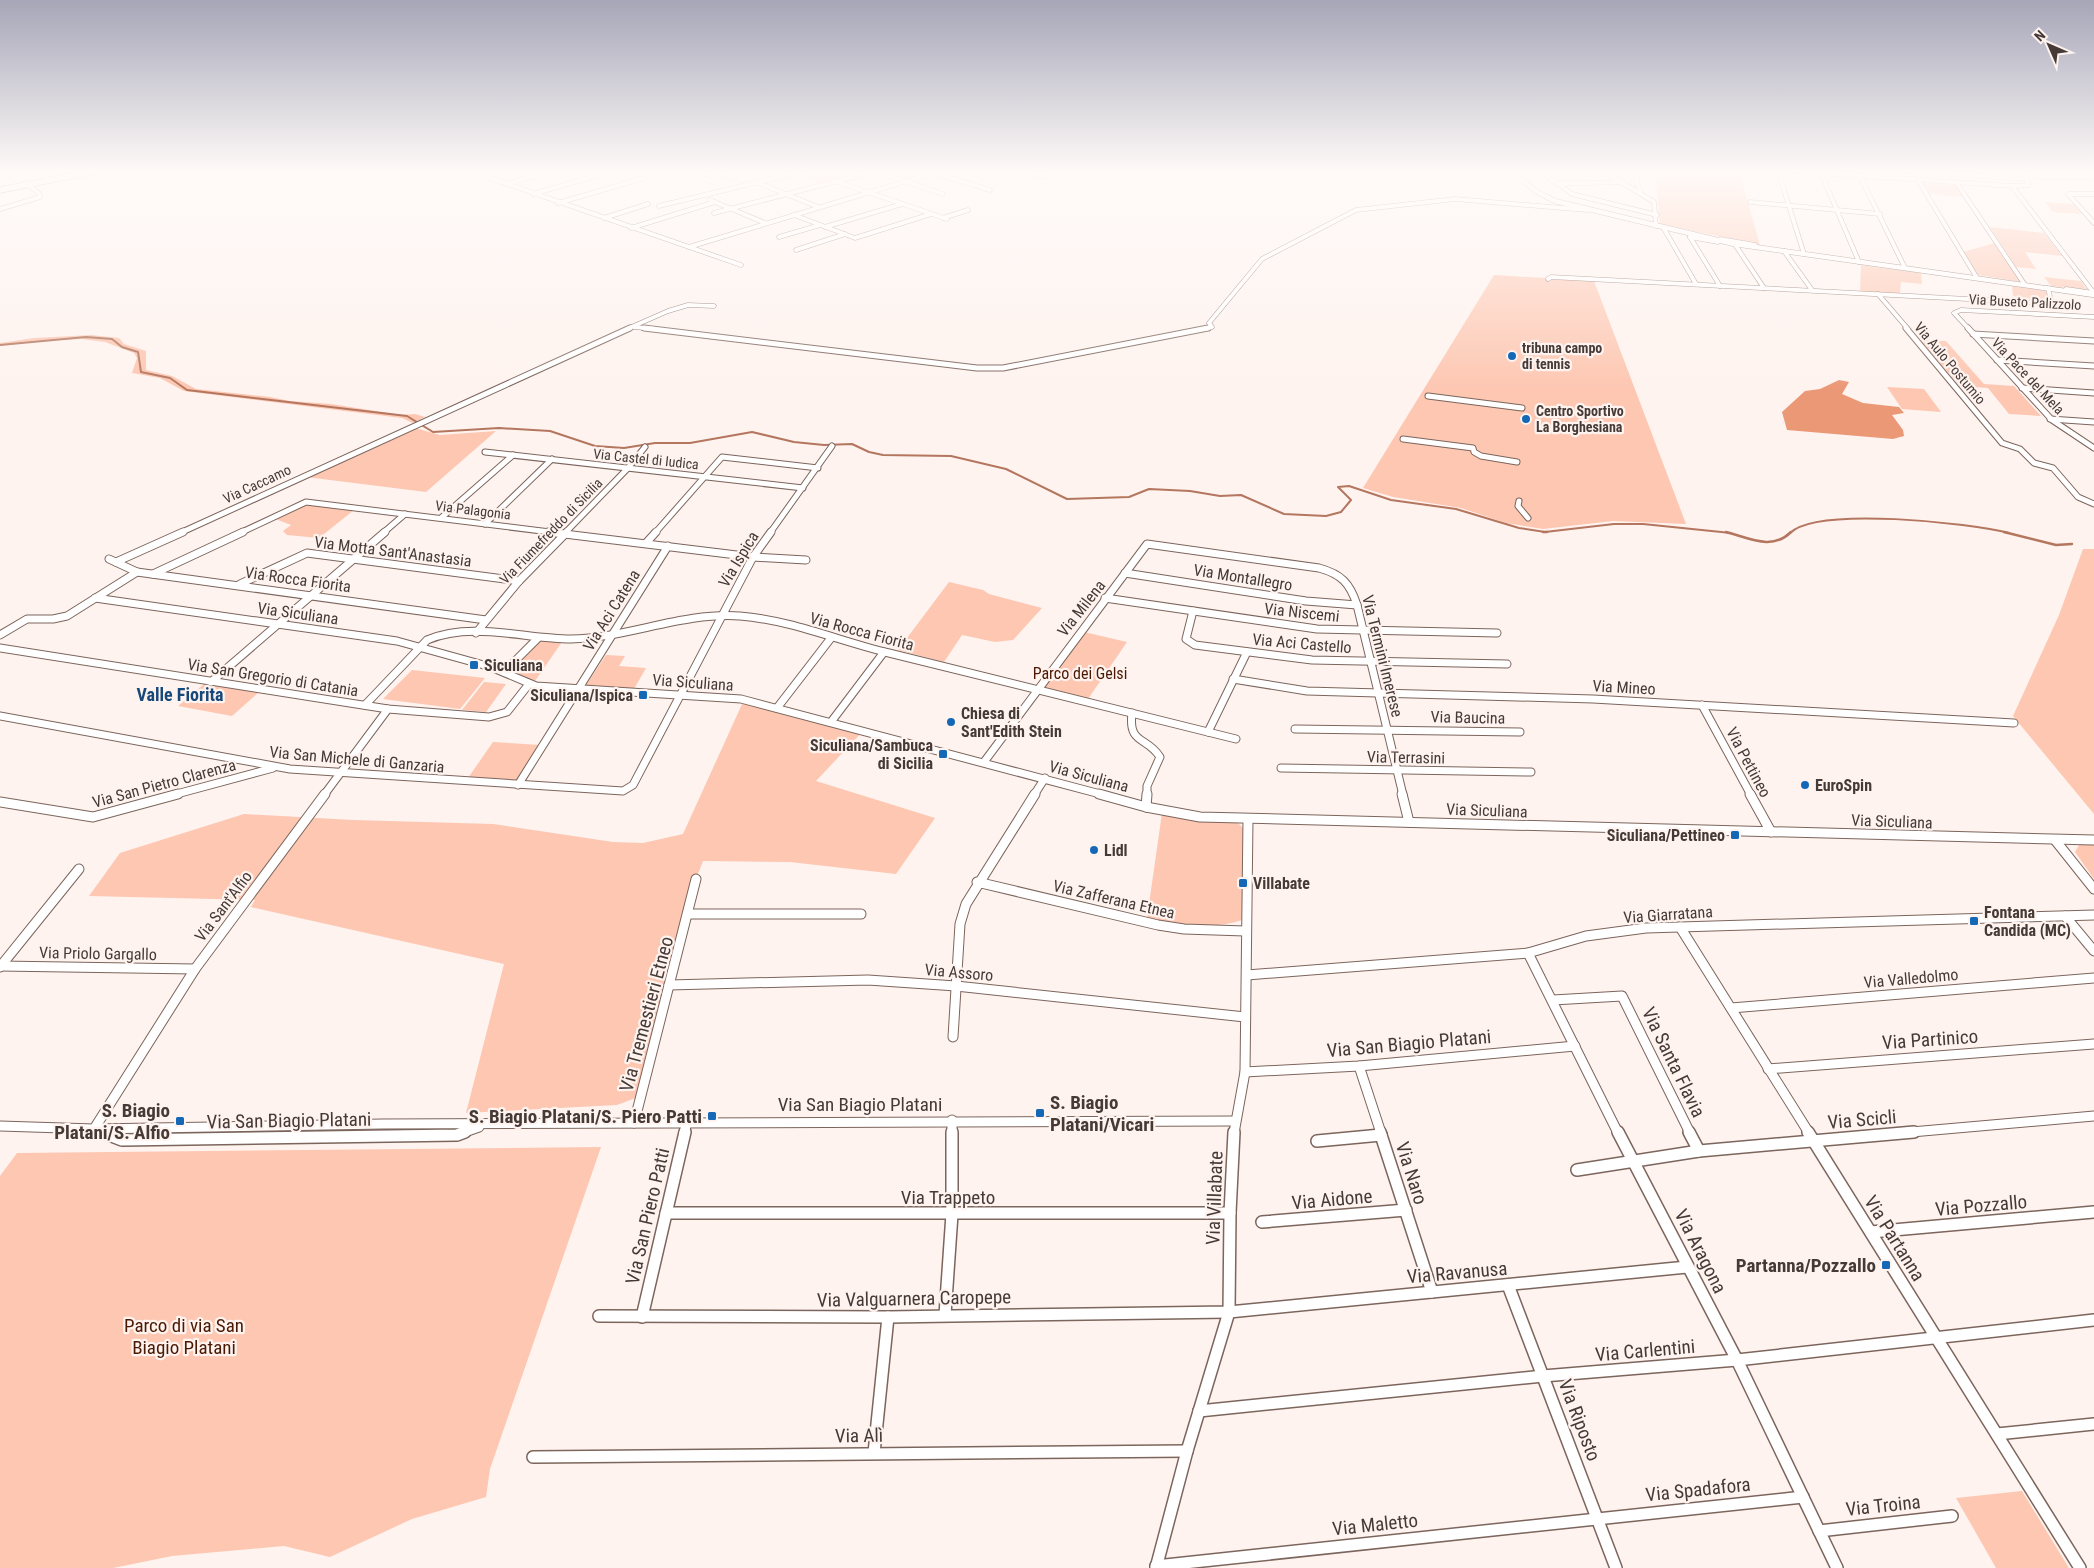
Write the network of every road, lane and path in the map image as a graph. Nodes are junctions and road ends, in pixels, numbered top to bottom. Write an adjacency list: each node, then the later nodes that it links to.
1 (679, 244): 18 (street)
2 (696, 244): 18 (street)
3 (814, 244): 19 (street)
4 (1290, 244): 38 (street)
5 (1672, 244): 27 (street)
6 (1694, 244): 29 (street)
7 (1727, 244): 17 (street)
8 (1746, 244): 16 (street)
9 (1746, 244): 16 (street)
10 (1801, 244): 21 (street)
11 (1851, 244): 22 (street)
12 (1894, 244): 24 (street)
13 (1956, 244): 25 (street)
14 (1997, 244): 28 (street)
15 (2057, 244): 33 (street)
16 (1750, 245): 20 (street); 21 (street)
17 (1736, 246): 20 (street); 30 (street)
18 (687, 247): 23 (street)
19 (796, 250)
20 (1785, 252): 21 (street); 31 (street); 32 (street)
21 (1804, 253): 22 (street)
22 (1858, 260): 24 (street)
23 (741, 265)
24 (1905, 267): 25 (street)
25 (1976, 277): 28 (street)
26 (1548, 279): 27 (street)
27 (1696, 284): 29 (street)
28 (2024, 284): 32 (street); 33 (street)
29 (1720, 286): 30 (street)
30 (1764, 288): 31 (street)
31 (1812, 290): 34 (street)
32 (2048, 290): 33 (street); 34 (street)
33 (2094, 293)
34 (1878, 294): 62 (street, Via Aulo Postumio)
35 (714, 306): 38 (street, Via Caccamo)
36 (1956, 311): 37 (street, Via Buseto Palizzolo); 39 (street, Via Pace del Mela)
37 (2094, 317)
38 (634, 326): 75 (street, Via Caccamo)
39 (1973, 334): 40 (street); 41 (street, Via Pace del Mela)
40 (2094, 341)
41 (1997, 360): 42 (street); 43 (street, Via Pace del Mela)
42 (2094, 366)
43 (2022, 388): 44 (street); 47 (street, Via Pace del Mela)
44 (2094, 393)
45 (1428, 396): 46 (street)
46 (1522, 408)
47 (2050, 419): 48 (street); 52 (street, Via Pace del Mela)
48 (2094, 422)
49 (1403, 438): 56 (street)
50 (832, 446): 58 (street, Via Ispica)
51 (645, 447): 57 (street, Via Fiumefreddo di Sicilia)
52 (2094, 448)
53 (485, 452): 54 (street, Via Castel di Iudica)
54 (513, 455): 55 (street, Via Castel di Iudica); 64 (street)
55 (552, 460): 57 (street, Via Castel di Iudica); 66 (street)
56 (1517, 462)
57 (628, 468): 59 (street, Via Castel di Iudica); 67 (street, Via Fiumefreddo di Sicilia)
58 (818, 468): 59 (street); 60 (street, Via Ispica)
59 (706, 476): 60 (street, Via Castel di Iudica); 68 (street)
60 (803, 488): 71 (street, Via Ispica)
61 (1519, 501): 65 (street)
62 (2094, 504)
63 (405, 514): 64 (street, Via Palagonia); 73 (street); 78 (street, Via Palagonia)
64 (441, 518): 66 (street, Via Palagonia)
65 (1528, 518)
66 (485, 524): 67 (street, Via Palagonia)
67 (565, 533): 68 (street, Via Palagonia); 79 (street, Via Fiumefreddo di Sicilia)
68 (646, 543): 70 (street, Via Palagonia)
69 (1147, 544): 77 (street, Via Milena); 84 (street, Via Termini Imerese)
70 (668, 546): 71 (street, Via Palagonia); 93 (street, Via Aci Catena)
71 (753, 556): 74 (street, Via Palagonia); 86 (street, Via Ispica)
72 (109, 559): 75 (street, Via Rocca Fiorita)
73 (353, 560): 79 (street, Via Motta Sant'Anastasia); 80 (street, Via Motta Sant'Anastasia); 81 (street)
74 (806, 560)
75 (116, 562): 76 (street, Via Rocca Fiorita)
76 (137, 572): 78 (street, Via Rocca Fiorita); 82 (street)
77 (1125, 573): 83 (street, Via Milena); 84 (street, Via Montallegro)
78 (153, 574): 80 (street, Via Rocca Fiorita)
79 (519, 581): 87 (street, Via Fiumefreddo di Sicilia)
80 (240, 584): 81 (street, Via Rocca Fiorita)
81 (311, 595): 87 (street, Via Rocca Fiorita); 88 (street)
82 (95, 598): 88 (street, Via Siculiana); 92 (street)
83 (1105, 598): 85 (street, Via Niscemi); 107 (street, Via Milena)
84 (1357, 605): 89 (street, Via Termini Imerese)
85 (1193, 611): 89 (street, Via Niscemi); 99 (street, Via Aci Castello)
86 (721, 616): 93 (street, Via Rocca Fiorita); 95 (street, Via Rocca Fiorita); 109 (street, Via Ispica)
87 (486, 620): 90 (street, Via Fiumefreddo di Sicilia)
88 (279, 624): 96 (street, Via Siculiana); 104 (street)
89 (1364, 631): 91 (street, Via Niscemi); 100 (street, Via Termini Imerese)
90 (476, 633): 94 (street, Via Rocca Fiorita); 96 (street)
91 (1497, 633)
92 (0, 635)
93 (612, 636): 94 (street, Via Rocca Fiorita); 106 (street, Via Aci Catena)
94 (538, 638): 102 (street)
95 (831, 638): 98 (street, Via Rocca Fiorita); 112 (street)
96 (420, 647): 102 (street, Via Siculiana); 111 (street)
97 (0, 648): 104 (street, Via San Gregorio di Catania)
98 (884, 652): 107 (street, Via Rocca Fiorita); 116 (street)
99 (1247, 652): 100 (street, Via Aci Castello); 103 (street)
100 (1369, 662): 101 (street, Via Aci Castello); 108 (street, Via Termini Imerese)
101 (1507, 664)
102 (504, 672): 105 (street, Via Siculiana)
103 (1233, 678): 108 (street, Via Mineo); 120 (street)
104 (212, 682): 111 (street, Via San Gregorio di Catania)
105 (529, 684): 106 (street, Via Siculiana); 113 (street, Via San Gregorio di Catania)
106 (578, 688): 109 (street, Via Siculiana); 130 (street, Via Aci Catena)
107 (1036, 689): 114 (street, Via Rocca Fiorita); 123 (street, Via Milena)
108 (1377, 694): 110 (street, Via Mineo); 119 (street, Via Termini Imerese)
109 (680, 695): 112 (street, Via Siculiana); 131 (street, Via Ispica)
110 (1702, 704): 117 (street, Via Mineo); 136 (street, Via Pettineo)
111 (365, 705): 113 (street, Via San Gregorio di Catania)
112 (777, 708): 116 (street, Via Siculiana)
113 (388, 709): 128 (street, Via Sant'Alfio)
114 (1132, 713): 120 (street, Via Rocca Fiorita); 133 (street)
115 (0, 716): 124 (street, Via San Michele di Ganzaria)
116 (831, 722): 123 (street, Via Siculiana)
117 (2014, 723)
118 (1295, 729): 119 (street, Via Baucina)
119 (1386, 729): 121 (street, Via Baucina); 126 (street, Via Termini Imerese)
120 (1208, 732): 122 (street, Via Rocca Fiorita)
121 (1520, 732)
122 (1236, 739)
123 (984, 762): 129 (street, Via Siculiana)
124 (276, 767): 128 (street, Via San Michele di Ganzaria); 132 (street, Via San Pietro Clarenza)
125 (1280, 768): 126 (street, Via Terrasini)
126 (1398, 772): 127 (street, Via Terrasini); 135 (street, Via Termini Imerese)
127 (1531, 772)
128 (340, 774): 130 (street, Via San Michele di Ganzaria); 152 (street, Via Sant'Alfio)
129 (1045, 778): 133 (street, Via Siculiana); 141 (street)
130 (518, 785): 131 (street, Via San Michele di Ganzaria)
131 (626, 790)
132 (0, 802)
133 (1146, 806): 134 (street, Via Siculiana)
134 (1248, 819): 135 (street, Via Siculiana); 148 (street, Via Villabate)
135 (1409, 822): 136 (street, Via Siculiana)
136 (1771, 832): 137 (street, Via Siculiana)
137 (2055, 840): 138 (street, Via Siculiana); 142 (street)
138 (2094, 840)
139 (79, 869): 151 (street)
140 (696, 879): 143 (street, Via Tremestieri Etneo)
141 (978, 882): 148 (street, Via Zafferana Etnea); 156 (street)
142 (2094, 889)
143 (689, 914): 144 (street); 155 (street, Via Tremestieri Etneo)
144 (861, 914)
145 (2094, 915): 146 (street, Via Giarratana)
146 (2066, 916): 147 (street, Via Giarratana); 149 (street)
147 (1680, 927): 150 (street, Via Giarratana); 158 (street, Via Partanna)
148 (1246, 931): 153 (street, Via Villabate)
149 (2094, 951)
150 (1528, 953): 153 (street, Via Giarratana); 157 (street, Via Aragona)
151 (0, 966): 152 (street, Via Priolo Gargallo)
152 (195, 969): 174 (street, Via Sant'Alfio)
153 (1248, 975): 159 (street, Via Villabate)
154 (2094, 978): 158 (street, Via Valledolmo)
155 (670, 985): 156 (street, Via Assoro); 170 (street, Via Tremestieri Etneo)
156 (956, 986): 159 (street, Via Assoro); 160 (street)
157 (1553, 1000): 162 (street, Via Aragona); 179 (street, Via Santa Flavia)
158 (1731, 1008): 164 (street, Via Partanna)
159 (1245, 1017): 165 (street, Via Villabate)
160 (953, 1037)
161 (2094, 1044): 164 (street, Via Partinico)
162 (1575, 1046): 163 (street, Via San Biagio Platani); 180 (street, Via Aragona)
163 (1359, 1066): 165 (street, Via San Biagio Platani); 175 (street, Via Naro)
164 (1768, 1069): 178 (street, Via Partanna)
165 (1245, 1072): 168 (street, Via Villabate)
166 (2094, 1116): 178 (street, Via Scicli)
167 (952, 1120): 168 (street, Via San Biagio Platani); 169 (street, Via San Biagio Platani); 186 (street)
168 (1235, 1121): 183 (street, Via Villabate)
169 (687, 1122): 170 (street, Via San Biagio Platani); 185 (street, Via San Piero Patti)
170 (634, 1123): 171 (street, Via San Biagio Platani)
171 (486, 1124): 173 (street, Via San Biagio Platani); 176 (street, Via San Biagio Platani)
172 (0, 1126): 174 (street, Via San Biagio Platani)
173 (138, 1127): 174 (street, Via San Biagio Platani); 176 (street)
174 (94, 1129): 176 (street, Via San Biagio Platani)
175 (1381, 1135): 177 (street); 182 (street, Via Naro)
176 (132, 1140)
177 (1317, 1141)
178 (1813, 1141): 179 (street, Via Scicli); 188 (street, Via Partanna)
179 (1699, 1151): 180 (street, Via Scicli)
180 (1633, 1160): 181 (street, Via Scicli); 189 (street, Via Aragona)
181 (1577, 1170)
182 (1406, 1210): 187 (street, Via Aidone); 191 (street, Via Naro)
183 (1230, 1212): 186 (street, Via Trappeto); 192 (street, Via Villabate)
184 (2094, 1212): 188 (street, Via Pozzallo)
185 (666, 1213): 186 (street, Via Trappeto); 195 (street, Via San Piero Patti)
186 (952, 1214): 193 (street)
187 (1262, 1222)
188 (1870, 1232): 198 (street, Via Partanna)
189 (1687, 1267): 190 (street, Via Ravanusa); 199 (street, Via Aragona)
190 (1508, 1285): 191 (street, Via Ravanusa); 200 (street, Via Riposto)
191 (1432, 1292): 192 (street, Via Ravanusa)
192 (1229, 1312): 193 (street, Via Valguarnera Caropepe); 201 (street, Via Villabate)
193 (945, 1315): 196 (street, Via Valguarnera Caropepe)
194 (599, 1316): 195 (street, Via Valguarnera Caropepe)
195 (642, 1317): 196 (street, Via Valguarnera Caropepe)
196 (888, 1317): 205 (street)
197 (2094, 1320): 198 (street, Via Carlentini)
198 (1937, 1337): 199 (street, Via Carlentini); 203 (street, Via Partanna)
199 (1737, 1360): 200 (street, Via Carlentini); 207 (street, Via Aragona)
200 (1543, 1376): 201 (street, Via Carlentini); 209 (street, Via Riposto)
201 (1199, 1411): 204 (street, Via Villabate)
202 (2094, 1424): 203 (street)
203 (1997, 1434): 214 (street, Via Partanna)
204 (1187, 1451): 205 (street, Via Alì); 211 (street, Via Villabate)
205 (874, 1453): 206 (street, Via Alì)
206 (533, 1457)
207 (1803, 1497): 209 (street, Via Spadafora); 210 (street, Via Aragona)
208 (1952, 1516): 210 (street, Via Troina)
209 (1598, 1519): 211 (street, Via Maletto); 212 (street, Via Riposto)
210 (1819, 1531): 213 (street, Via Aragona)
211 (1156, 1567)
212 (1616, 1568)
213 (1836, 1568)
214 (2080, 1568)

